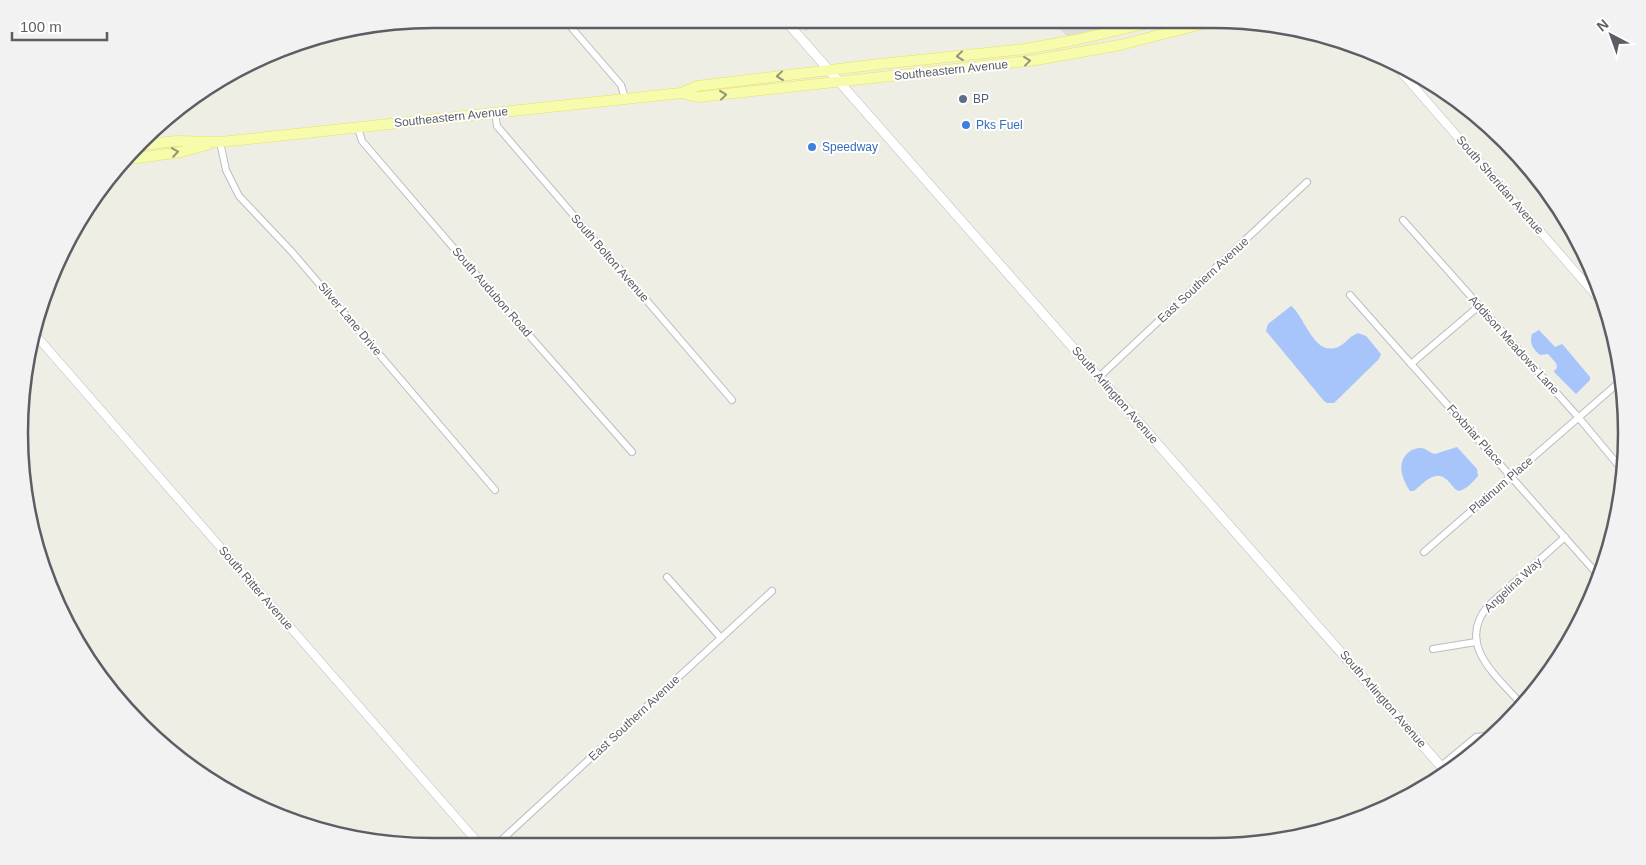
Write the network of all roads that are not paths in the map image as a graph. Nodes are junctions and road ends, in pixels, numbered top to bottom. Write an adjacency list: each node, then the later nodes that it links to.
1 (572, 28): 9 (street)
2 (792, 28): 5 (main road, South Arlington Avenue)
3 (1129, 28): 5 (main road, Southeastern Avenue, one-way to 5)
4 (1187, 28): 7 (main road, Southeastern Avenue, one-way to 4)
5 (829, 71): 7 (main road, South Arlington Avenue); 8 (main road, Southeastern Avenue, one-way to 8)
6 (1406, 76): 17 (street, South Sheridan Avenue)
7 (840, 82): 8 (main road, Southeastern Avenue, one-way to 7); 22 (main road, South Arlington Avenue)
8 (681, 93): 9 (main road, Southeastern Avenue)
9 (625, 98): 10 (main road, Southeastern Avenue)
10 (495, 112): 11 (main road, Southeastern Avenue); 24 (street, South Bolton Avenue)
11 (358, 128): 13 (main road, Southeastern Avenue); 26 (street, South Audubon Road)
12 (152, 140): 13 (main road, Southeastern Avenue)
13 (220, 142): 14 (main road, Southeastern Avenue, one-way to 13); 29 (street, Silver Lane Drive)
14 (134, 158)
15 (1307, 182): 22 (street, East Southern Avenue)
16 (1403, 220): 19 (street, Addison Meadows Lane)
17 (1593, 292)
18 (1350, 295): 21 (street, Foxbriar Place)
19 (1480, 306): 21 (street); 25 (street, Addison Meadows Lane)
20 (38, 338): 42 (street, South Ritter Avenue)
21 (1411, 364): 28 (street, Foxbriar Place)
22 (1099, 377): 41 (main road, South Arlington Avenue)
23 (1616, 385): 25 (street, Platinum Place)
24 (732, 400)
25 (1579, 418): 27 (street, Addison Meadows Lane); 28 (street, Platinum Place)
26 (632, 452)
27 (1617, 464)
28 (1511, 476): 30 (street, Foxbriar Place); 31 (street, Platinum Place)
29 (495, 490)
30 (1565, 537): 32 (street, Foxbriar Place); 36 (street, Angelina Way)
31 (1424, 552)
32 (1594, 570)
33 (667, 578): 35 (street)
34 (772, 591): 35 (street, East Southern Avenue)
35 (721, 638): 43 (street, East Southern Avenue)
36 (1476, 642): 37 (street); 38 (street)
37 (1432, 648)
38 (1518, 700)
39 (1482, 736): 40 (street)
40 (1456, 756)
41 (1442, 767)
42 (474, 838)
43 (504, 838)

